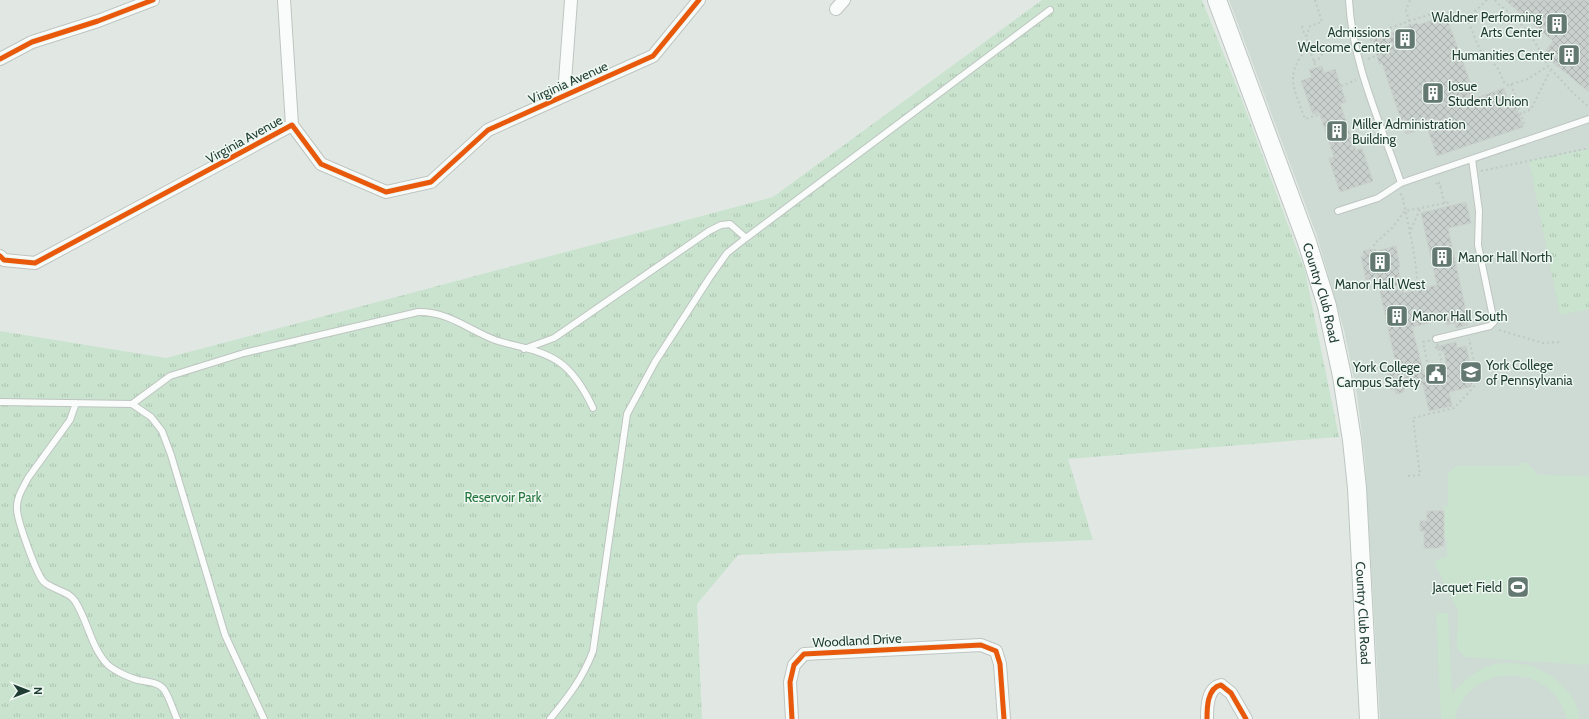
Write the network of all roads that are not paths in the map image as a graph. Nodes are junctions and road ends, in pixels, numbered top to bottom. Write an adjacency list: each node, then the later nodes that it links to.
1 (153, 0): 10 (street)
2 (284, 0): 13 (street)
3 (571, 0): 11 (street)
4 (699, 0): 11 (street, Virginia Avenue)
5 (844, 0): 8 (street)
6 (1217, 0): 32 (main road, Country Club Road)
7 (1349, 0): 15 (lane)
8 (836, 9)
9 (1050, 10): 17 (lane)
10 (0, 59)
11 (564, 95): 13 (street, Virginia Avenue)
12 (1589, 119): 14 (lane)
13 (292, 125): 18 (street, Virginia Avenue)
14 (1472, 159): 15 (lane); 19 (lane)
15 (1401, 182): 16 (lane)
16 (1338, 211)
17 (746, 238): 20 (lane); 27 (lane)
18 (0, 256)
19 (1436, 339)
20 (524, 349): 23 (lane); 24 (lane)
21 (0, 402): 22 (lane)
22 (76, 403): 23 (lane); 25 (lane)
23 (132, 404): 26 (lane)
24 (593, 408)
25 (177, 719)
26 (264, 719)
27 (550, 719)
28 (792, 719): 29 (street, Woodland Drive)
29 (1004, 719)
30 (1207, 719): 31 (street)
31 (1246, 719)
32 (1369, 719)

